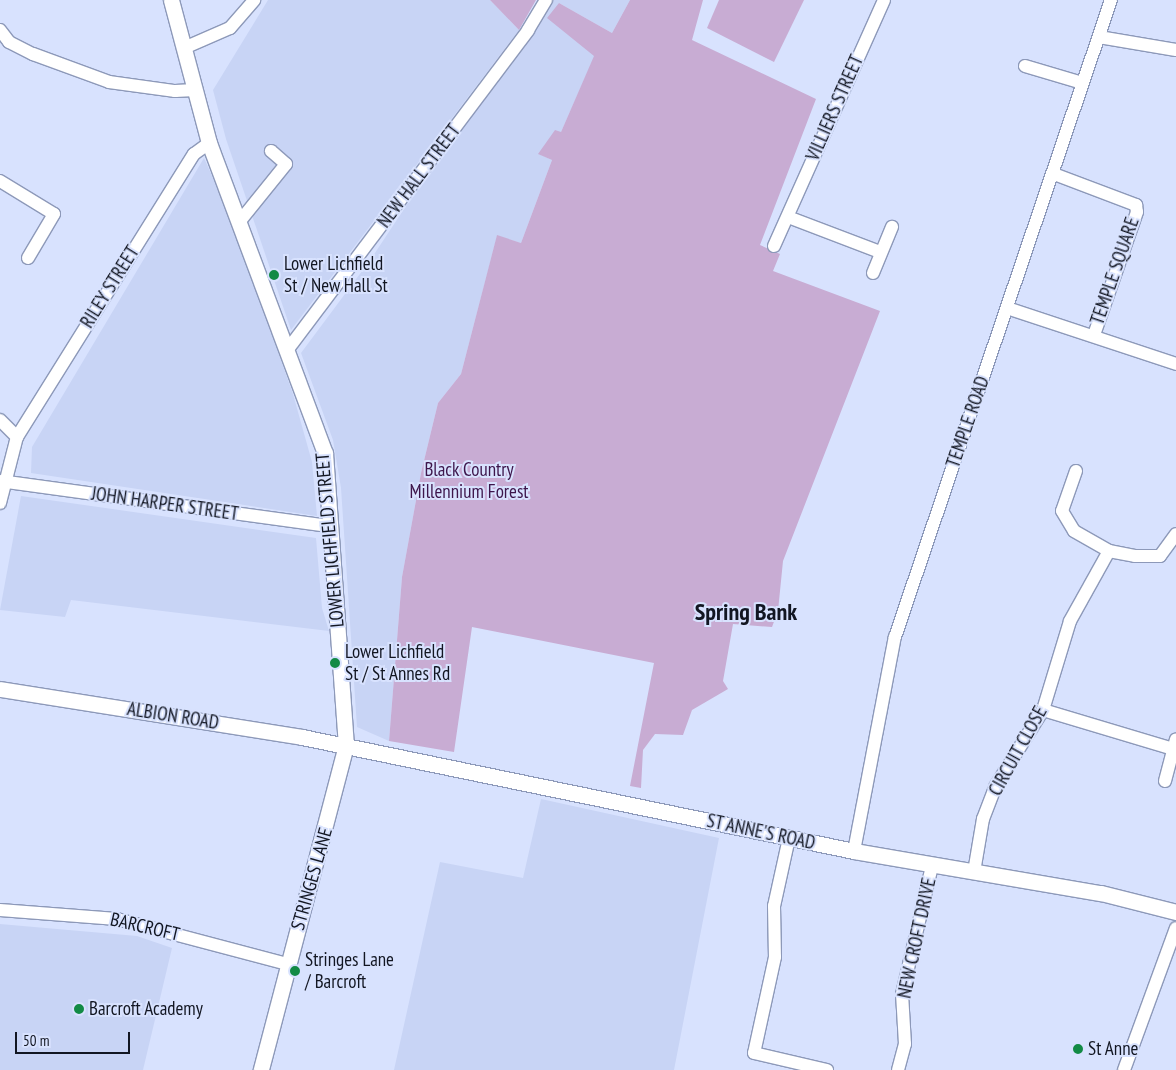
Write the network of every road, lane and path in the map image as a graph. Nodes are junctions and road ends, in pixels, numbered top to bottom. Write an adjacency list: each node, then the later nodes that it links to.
1 (171, 0): 8 (street, LOWER LICHFIELD STREET)
2 (254, 0): 8 (street)
3 (546, 0): 26 (street, NEW HALL STREET)
4 (884, 0): 17 (street, VILLIERS STREET)
5 (1111, 0): 7 (street, TEMPLE ROAD)
6 (0, 30): 12 (street)
7 (1099, 37): 9 (street); 11 (street, TEMPLE ROAD)
8 (184, 48): 12 (street, LOWER LICHFIELD STREET)
9 (1176, 50)
10 (1025, 66): 11 (street)
11 (1082, 83): 15 (street, TEMPLE ROAD)
12 (195, 90): 13 (street, LOWER LICHFIELD STREET)
13 (209, 143): 18 (street, LOWER LICHFIELD STREET); 29 (street, RILEY STREET)
14 (270, 151): 18 (street)
15 (1054, 174): 24 (street, TEMPLE ROAD); 25 (street, TEMPLE SQUARE)
16 (0, 181): 22 (street)
17 (788, 217): 20 (street, VILLIERS STREET); 21 (street)
18 (240, 221): 26 (street, LOWER LICHFIELD STREET)
19 (892, 227): 21 (street)
20 (774, 246)
21 (880, 252): 23 (street)
22 (28, 258)
23 (873, 273)
24 (1007, 308): 25 (street); 42 (street, TEMPLE ROAD)
25 (1094, 336): 27 (street)
26 (288, 349): 33 (street, LOWER LICHFIELD STREET)
27 (1176, 364)
28 (0, 420): 29 (street)
29 (17, 437): 31 (street, RILEY STREET)
30 (1076, 471): 35 (street)
31 (2, 482): 32 (street, RILEY STREET); 33 (street, JOHN HARPER STREET)
32 (0, 503)
33 (330, 526): 39 (street, LOWER LICHFIELD STREET)
34 (1176, 534): 35 (street)
35 (1109, 551): 37 (street, CIRCUIT CLOSE)
36 (0, 689): 39 (street, ALBION ROAD)
37 (1043, 710): 38 (street); 44 (street, CIRCUIT CLOSE)
38 (1175, 744): 40 (street)
39 (346, 745): 41 (street, ST ANNE'S ROAD); 48 (street, STRINGES LANE)
40 (1165, 781)
41 (789, 838): 42 (street, ST ANNE'S ROAD); 50 (street)
42 (854, 851): 43 (street, ST ANNE'S ROAD)
43 (932, 866): 44 (street, ST ANNE'S ROAD); 51 (street, NEW CROFT DRIVE)
44 (974, 872): 46 (street, ST ANNE'S ROAD)
45 (0, 910): 48 (street, BARCROFT)
46 (1176, 912)
47 (1176, 928): 52 (street)
48 (287, 964): 49 (street, STRINGES LANE)
49 (261, 1070)
50 (827, 1070)
51 (898, 1070)
52 (1124, 1070)

